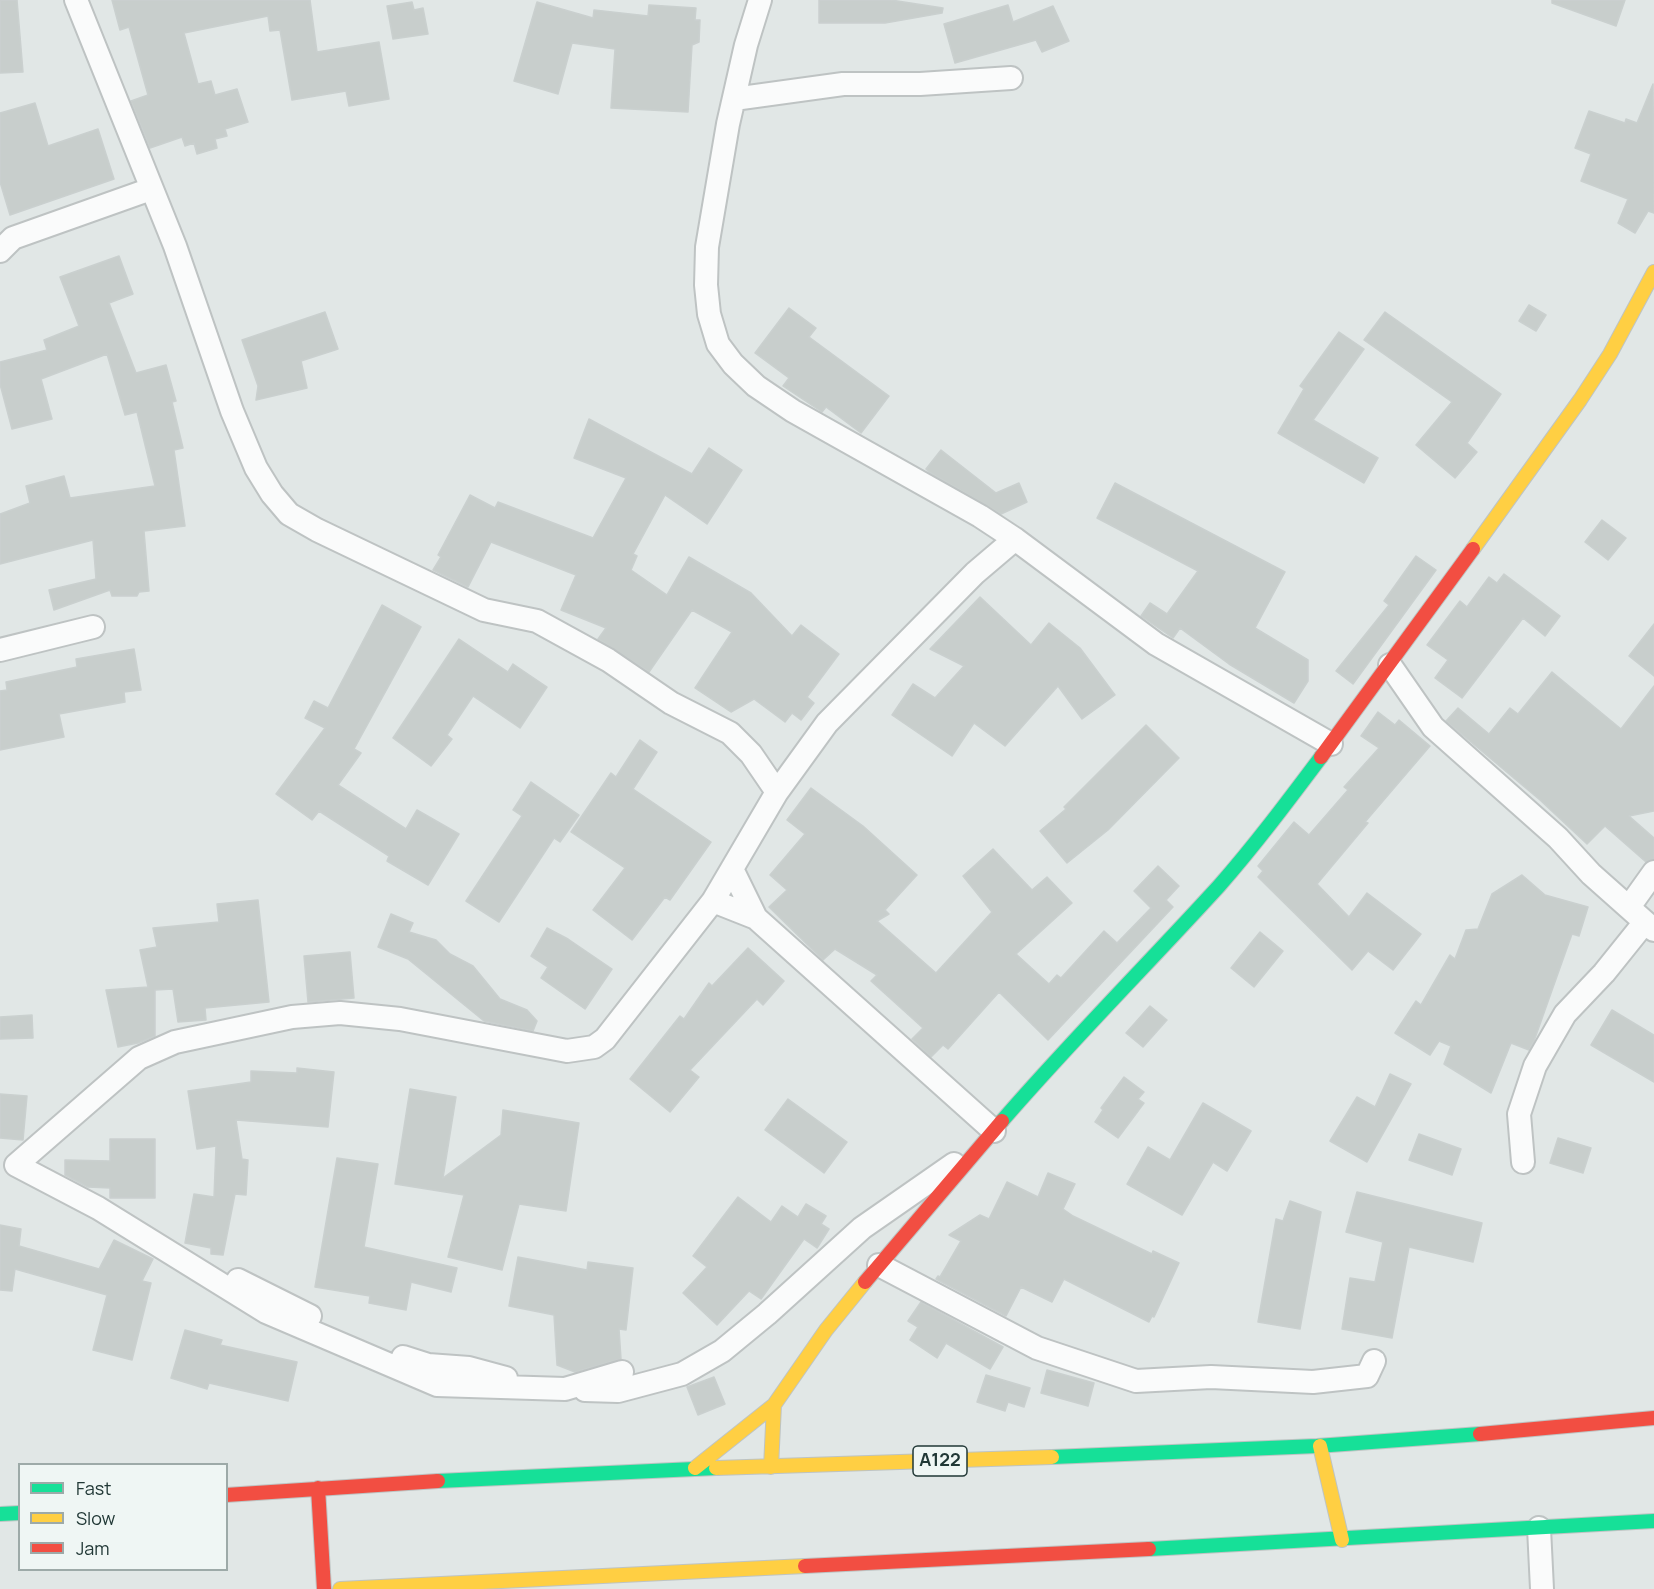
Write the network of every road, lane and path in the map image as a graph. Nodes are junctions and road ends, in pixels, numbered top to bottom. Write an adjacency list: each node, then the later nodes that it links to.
1 (76, 0): 5 (street)
2 (760, 0): 4 (street)
3 (1011, 78): 4 (street)
4 (734, 99): 8 (street)
5 (151, 189): 6 (street); 13 (street)
6 (0, 251)
7 (1654, 272): 11 (main road)
8 (1015, 539): 12 (street); 13 (street)
9 (93, 627): 10 (street)
10 (0, 650)
11 (1390, 665): 12 (main road); 18 (street)
12 (1330, 744): 19 (main road)
13 (777, 792): 14 (street)
14 (733, 871): 16 (street); 17 (street)
15 (1654, 872): 18 (street)
16 (713, 901): 17 (street); 21 (street)
17 (756, 918): 19 (street)
18 (1643, 920): 20 (street)
19 (987, 1139): 22 (main road); 25 (street)
20 (1523, 1162)
21 (8, 1165): 25 (street)
22 (879, 1266): 23 (street); 26 (main road)
23 (1374, 1360)
24 (622, 1372): 25 (street)
25 (565, 1389)
26 (774, 1405): 29 (main road); 30 (main road)
27 (1652, 1413): 28 (main road, A122)
28 (1320, 1446): 29 (main road, A122); 37 (main road)
29 (771, 1467): 30 (main road, A122)
30 (695, 1468): 31 (main road, A122)
31 (318, 1488): 32 (main road, A122); 39 (main road)
32 (228, 1495)
33 (18, 1513): 34 (main road)
34 (0, 1514)
35 (1654, 1521): 36 (main road)
36 (1539, 1528): 37 (main road); 42 (street)
37 (1342, 1540): 38 (main road)
38 (625, 1576): 40 (main road); 41 (main road)
39 (324, 1589)
40 (340, 1589)
41 (618, 1589)
42 (1542, 1589)

